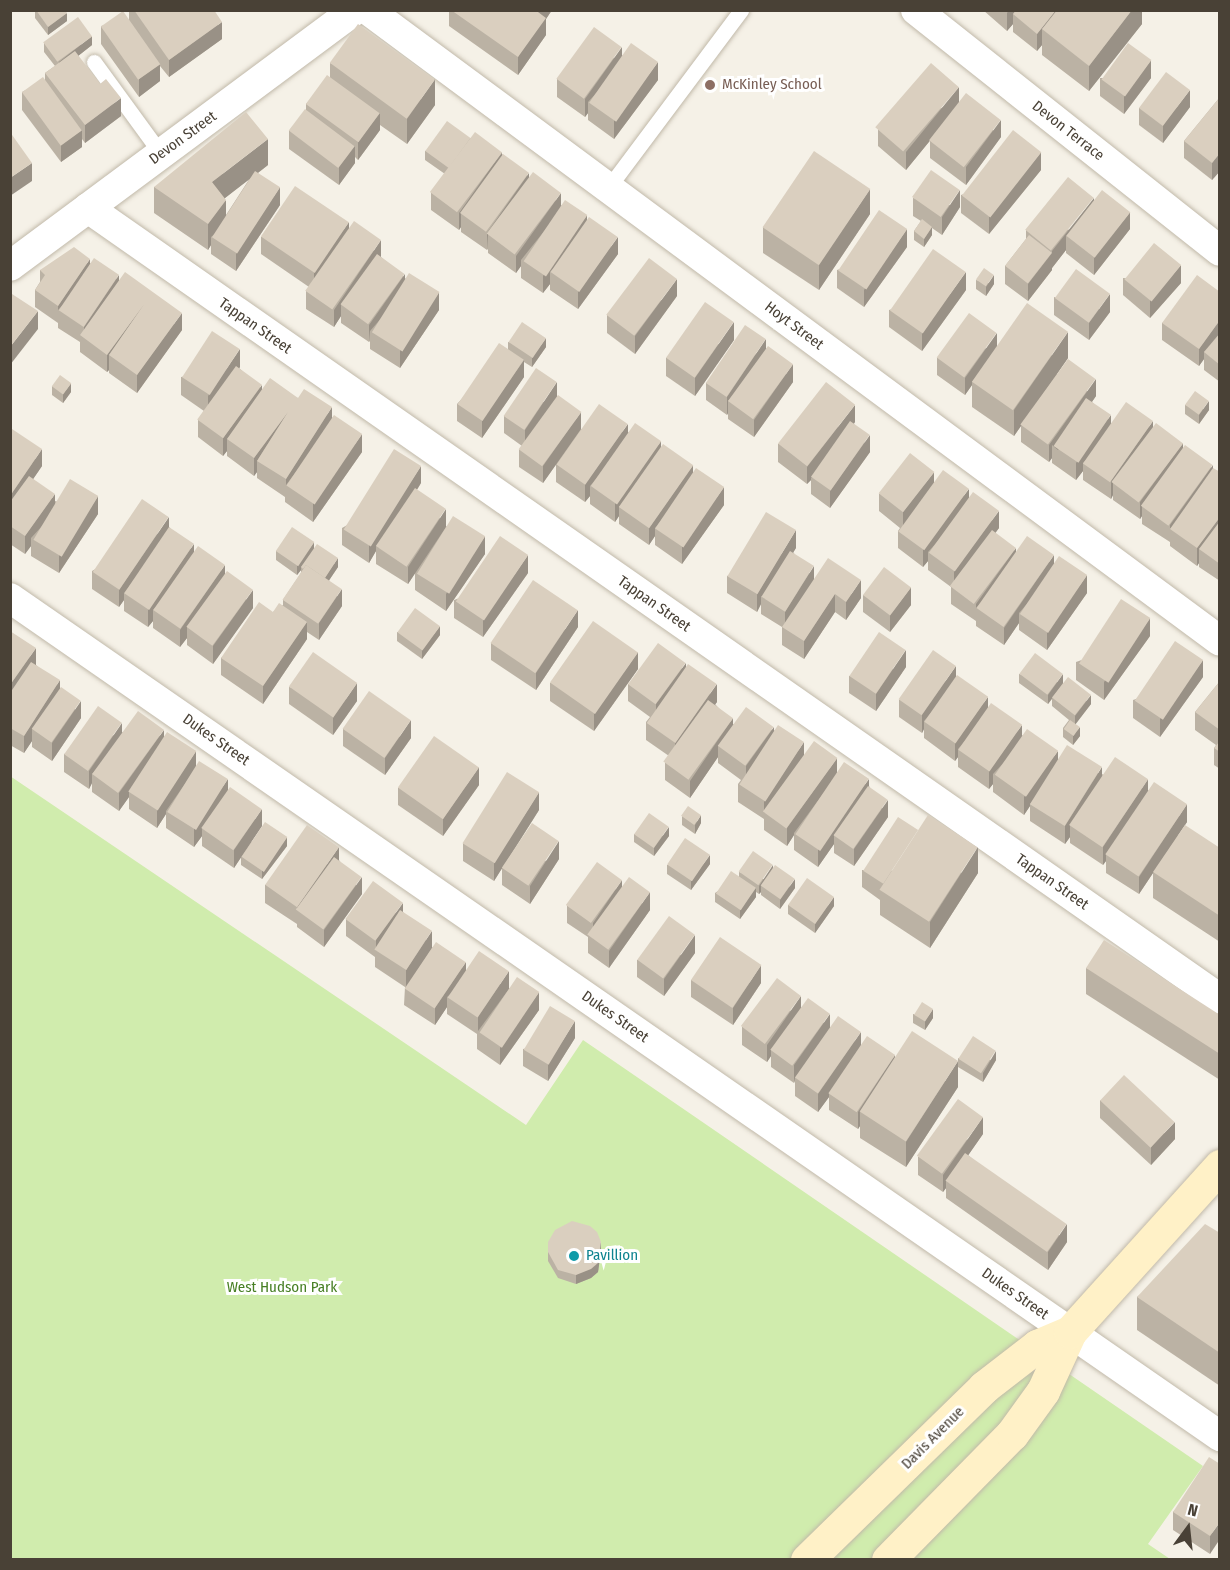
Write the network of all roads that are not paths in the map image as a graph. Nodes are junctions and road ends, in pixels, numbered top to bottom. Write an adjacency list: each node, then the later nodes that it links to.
1 (355, 10): 6 (street, Devon Street)
2 (368, 10): 7 (street, Hoyt Street)
3 (741, 10): 7 (lane)
4 (916, 10): 9 (street, Devon Terrace)
5 (94, 62): 6 (lane)
6 (161, 154): 8 (street, Devon Street)
7 (608, 188): 12 (street, Hoyt Street)
8 (87, 208): 10 (street, Devon Street); 13 (street, Tappan Street)
9 (1220, 251)
10 (10, 266)
11 (10, 598): 15 (street, Dukes Street)
12 (1220, 641)
13 (1220, 999)
14 (1220, 1166): 15 (street, Davis Avenue)
15 (1070, 1332): 16 (street, Dukes Street); 17 (street, Davis Avenue); 18 (street, Davis Avenue)
16 (1220, 1436)
17 (807, 1560)
18 (888, 1560)

